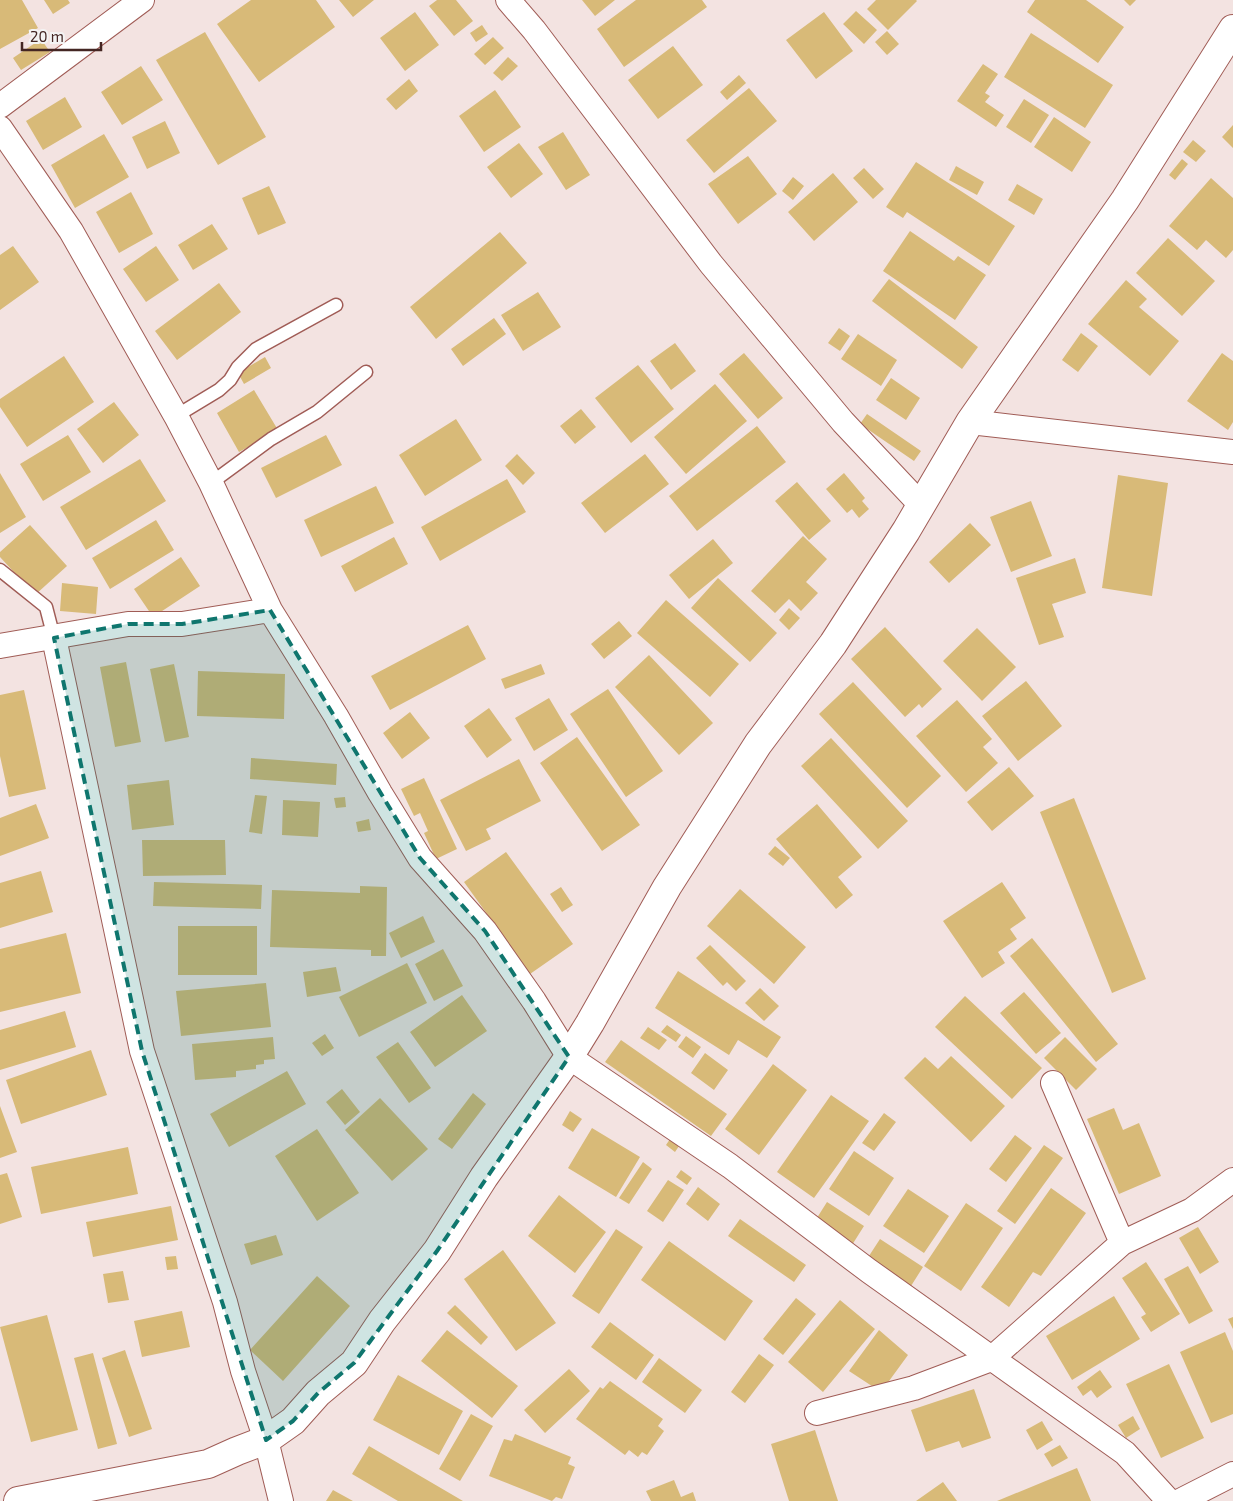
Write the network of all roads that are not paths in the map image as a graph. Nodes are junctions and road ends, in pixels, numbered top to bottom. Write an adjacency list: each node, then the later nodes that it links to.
1 (142, 0): 4 (street)
2 (508, 0): 12 (street)
3 (1233, 29): 9 (street)
4 (0, 106)
5 (0, 128): 8 (street)
6 (336, 305): 8 (lane)
7 (366, 372): 11 (lane)
8 (176, 416): 11 (street)
9 (970, 422): 10 (street); 12 (street)
10 (1233, 452)
11 (211, 483): 14 (street)
12 (921, 504): 17 (street)
13 (0, 570): 15 (lane)
14 (270, 610): 15 (street); 17 (street)
15 (54, 638): 16 (street); 23 (street)
16 (0, 646)
17 (569, 1057): 21 (street); 23 (street)
18 (1053, 1083): 20 (street)
19 (1233, 1180): 20 (street)
20 (1122, 1243): 21 (street)
21 (991, 1359): 22 (street); 27 (street)
22 (817, 1413)
23 (266, 1440): 25 (street); 26 (street)
24 (1233, 1474): 28 (street)
25 (18, 1501)
26 (281, 1501)
27 (1169, 1501)
28 (1180, 1501)

